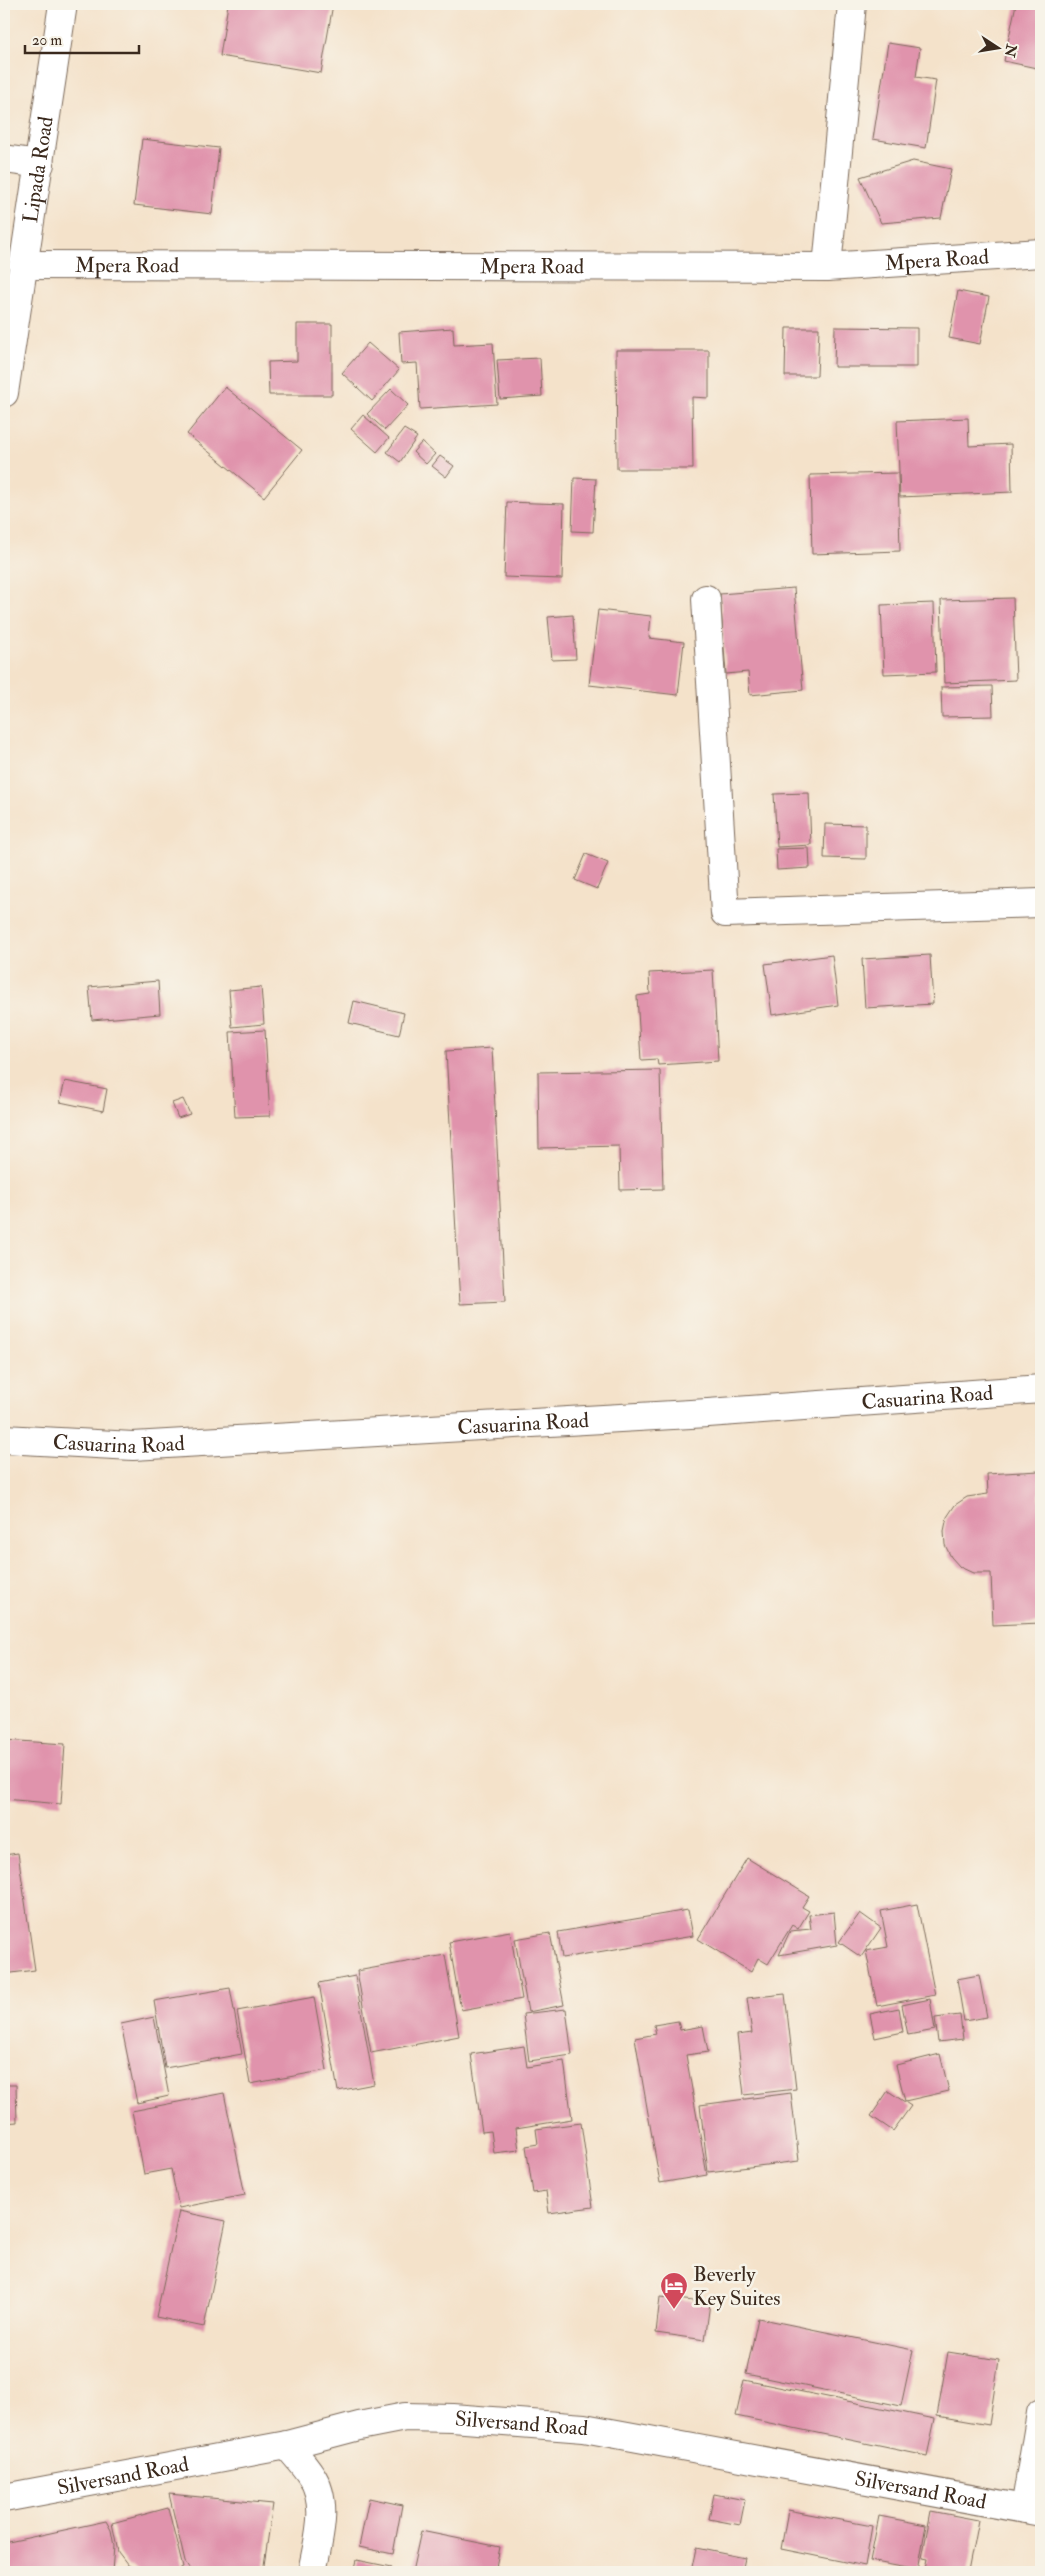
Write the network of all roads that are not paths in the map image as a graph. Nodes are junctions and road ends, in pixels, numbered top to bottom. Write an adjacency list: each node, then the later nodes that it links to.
1 (63, 4): 4 (street, Lipada Road)
2 (852, 4): 7 (street)
3 (4, 159): 4 (street)
4 (40, 164): 6 (street, Lipada Road)
5 (1041, 253): 7 (street, Mpera Road)
6 (23, 265): 7 (street, Mpera Road); 8 (street, Lipada Road)
7 (827, 267)
8 (4, 393)
9 (706, 599): 10 (street)
10 (1041, 903)
11 (1041, 1389): 12 (street, Casuarina Road)
12 (4, 1439)
13 (1041, 2413): 16 (street)
14 (287, 2445): 15 (street, Silversand Road); 16 (street, Silversand Road); 17 (street)
15 (4, 2498)
16 (1033, 2511)
17 (312, 2572)

